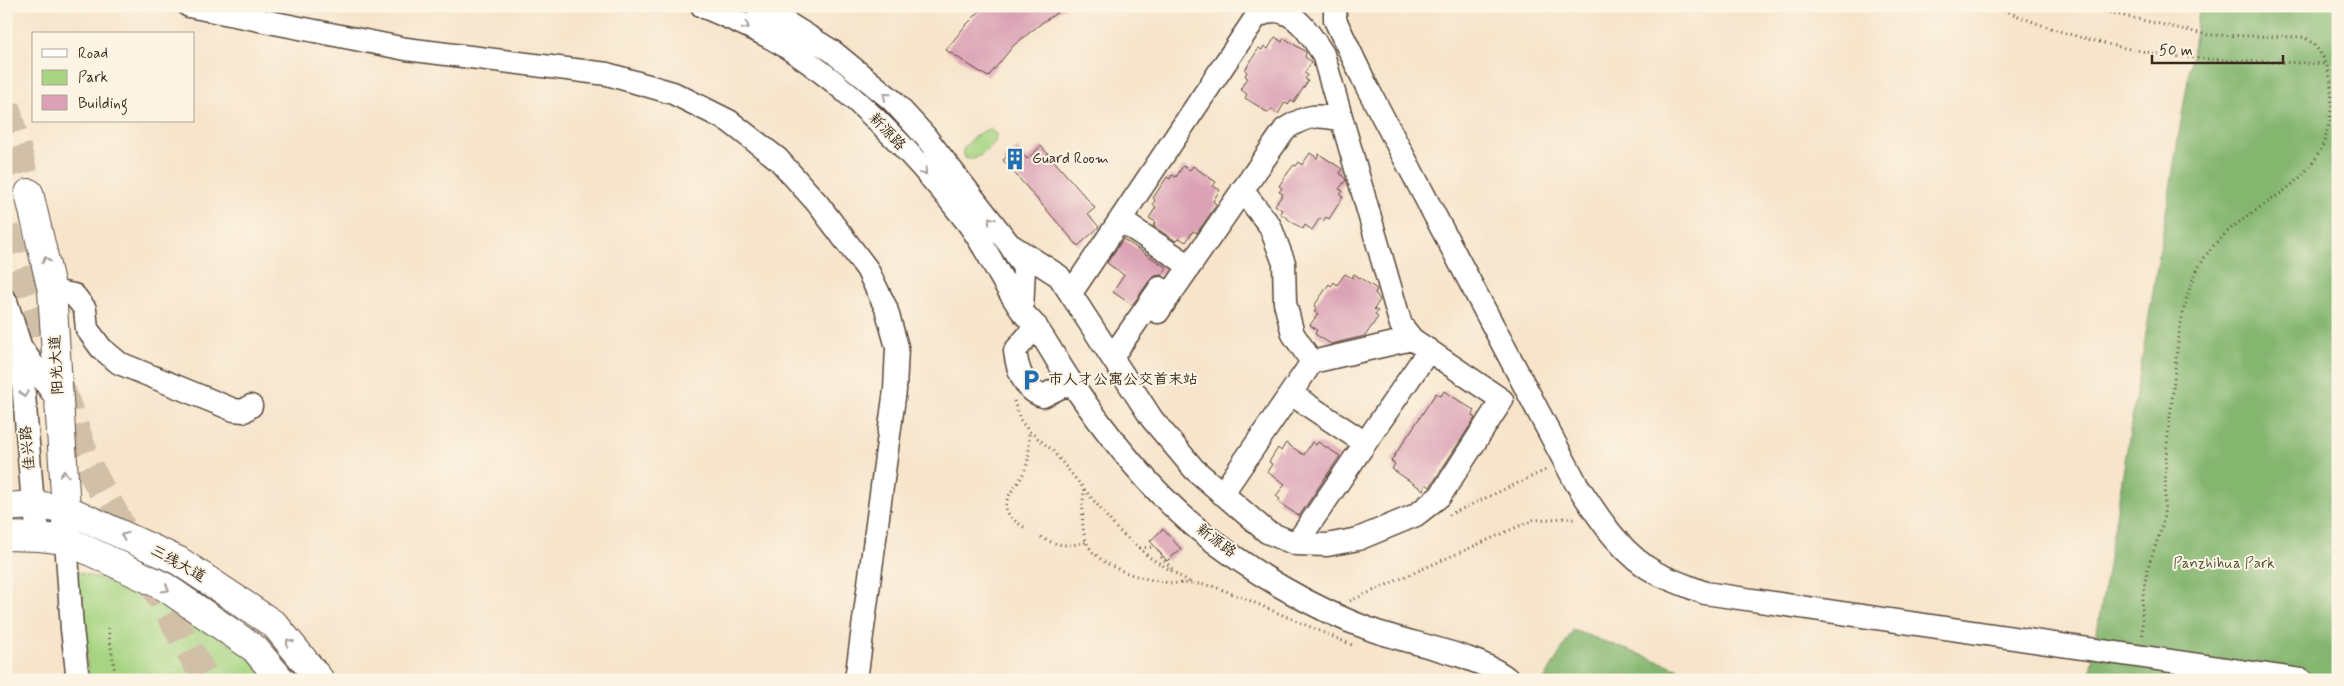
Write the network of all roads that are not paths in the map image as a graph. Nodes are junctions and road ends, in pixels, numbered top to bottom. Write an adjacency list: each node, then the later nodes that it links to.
1 (189, 6): 36 (street)
2 (702, 6): 15 (street, 新源路, one-way to 15)
3 (756, 6): 9 (street, 新源路, one-way to 3)
4 (1334, 6): 38 (street)
5 (1342, 120): 6 (street); 8 (street); 17 (street)
6 (1242, 190): 10 (street); 19 (street)
7 (30, 193): 11 (main road, 阳光大道, one-way to 7)
8 (1120, 220): 10 (street); 12 (street)
9 (1010, 244): 12 (street); 15 (street, 新源路)
10 (1184, 262): 14 (street); 18 (street)
11 (52, 291): 22 (main road, 阳光大道); 23 (street)
12 (1071, 294): 18 (street)
13 (6, 301): 16 (street, 佳兴路)
14 (1158, 312)
15 (1029, 318): 20 (street, 新源路); 20 (street)
16 (20, 345): 22 (street); 27 (street, 佳兴路, one-way to 27)
17 (1420, 345): 19 (street); 25 (street); 32 (street)
18 (1112, 357): 26 (street)
19 (1312, 362): 21 (street)
20 (1071, 382): 37 (street, 新源路)
21 (1291, 394): 25 (street); 26 (street)
22 (60, 404): 29 (main road, 阳光大道, one-way to 22)
23 (251, 406)
24 (1243, 442): 26 (street)
25 (1365, 443): 32 (street)
26 (1217, 490): 32 (street)
27 (33, 505): 28 (main road, 三线大道); 29 (main road, 三线大道); 31 (street, 佳兴路)
28 (6, 507)
29 (66, 509): 31 (main road, 阳光大道); 35 (main road, 三线大道, one-way to 29)
30 (6, 536): 31 (main road, 三线大道)
31 (53, 538): 33 (street, 佳兴路); 34 (main road, 三线大道, one-way to 34)
32 (1296, 544)
33 (78, 680)
34 (281, 680)
35 (320, 680)
36 (856, 680)
37 (1509, 680)
38 (2301, 680)

